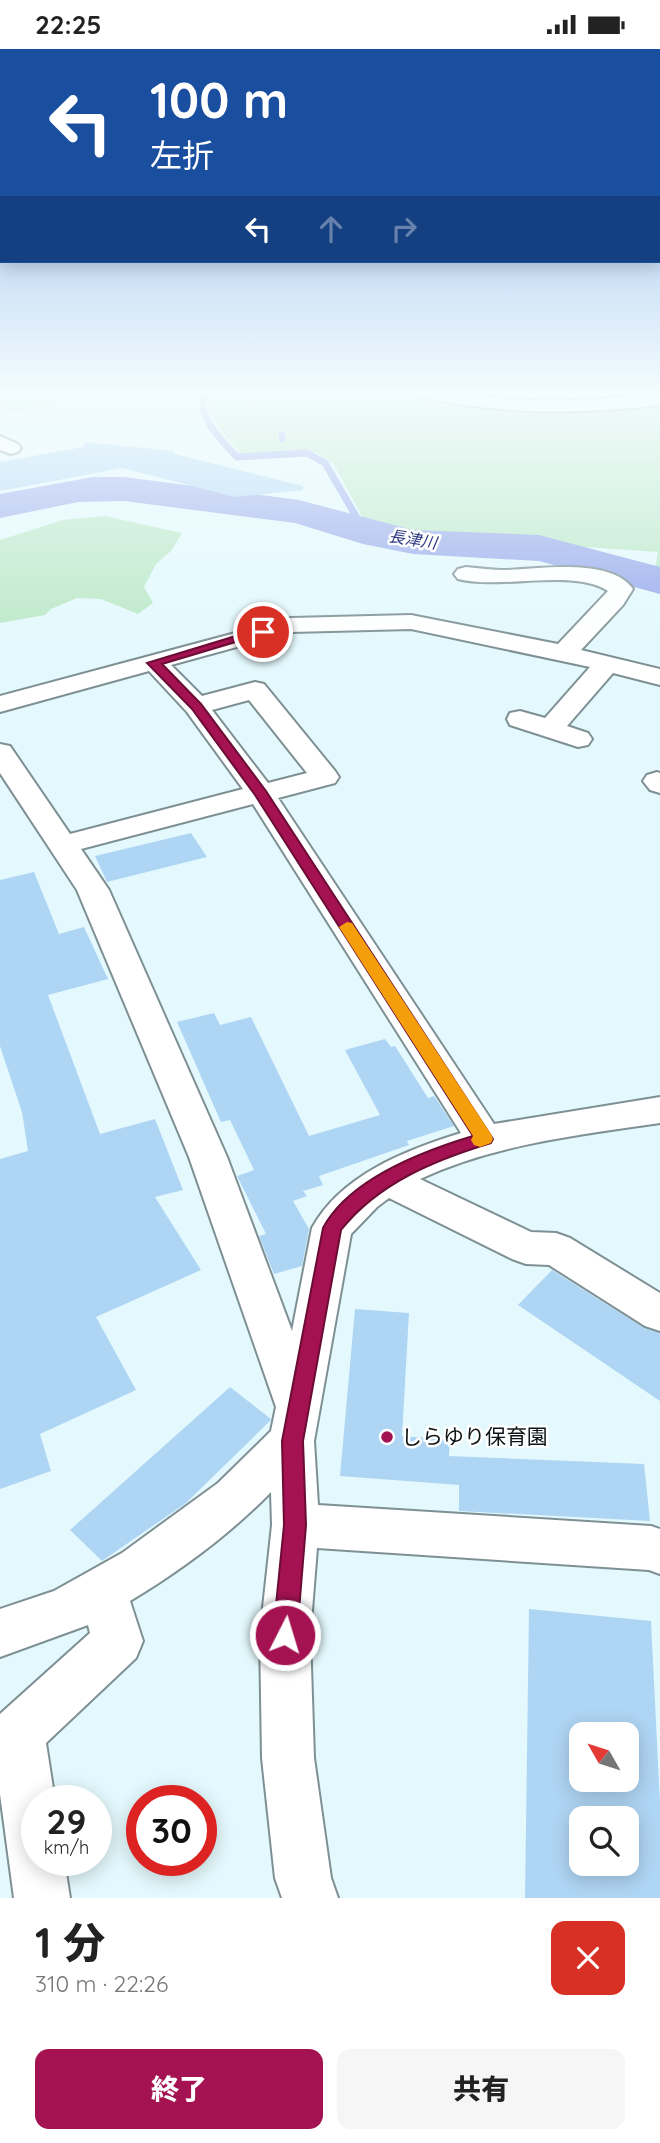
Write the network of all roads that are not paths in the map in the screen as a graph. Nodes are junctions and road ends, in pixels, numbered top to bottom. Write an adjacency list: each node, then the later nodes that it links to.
1 (466, 574): 2 (street)
2 (564, 653): 3 (street); 4 (street)
3 (153, 663): 6 (street); 7 (street)
4 (608, 663): 5 (street); 9 (street)
5 (660, 677)
6 (0, 704)
7 (196, 706): 12 (street); 12 (street)
8 (520, 719): 9 (street)
9 (550, 730): 10 (street)
10 (578, 739)
11 (0, 752): 13 (street)
12 (270, 807): 13 (street); 15 (street)
13 (63, 845): 18 (street)
14 (660, 1110): 15 (street)
15 (484, 1139): 16 (street)
16 (385, 1179): 17 (street); 18 (street)
17 (660, 1314)
18 (295, 1424): 19 (street); 21 (street)
19 (295, 1525): 20 (street); 24 (street)
20 (660, 1552)
21 (102, 1591): 22 (street); 23 (street)
22 (0, 1633)
23 (42, 1898)
24 (310, 1898)

